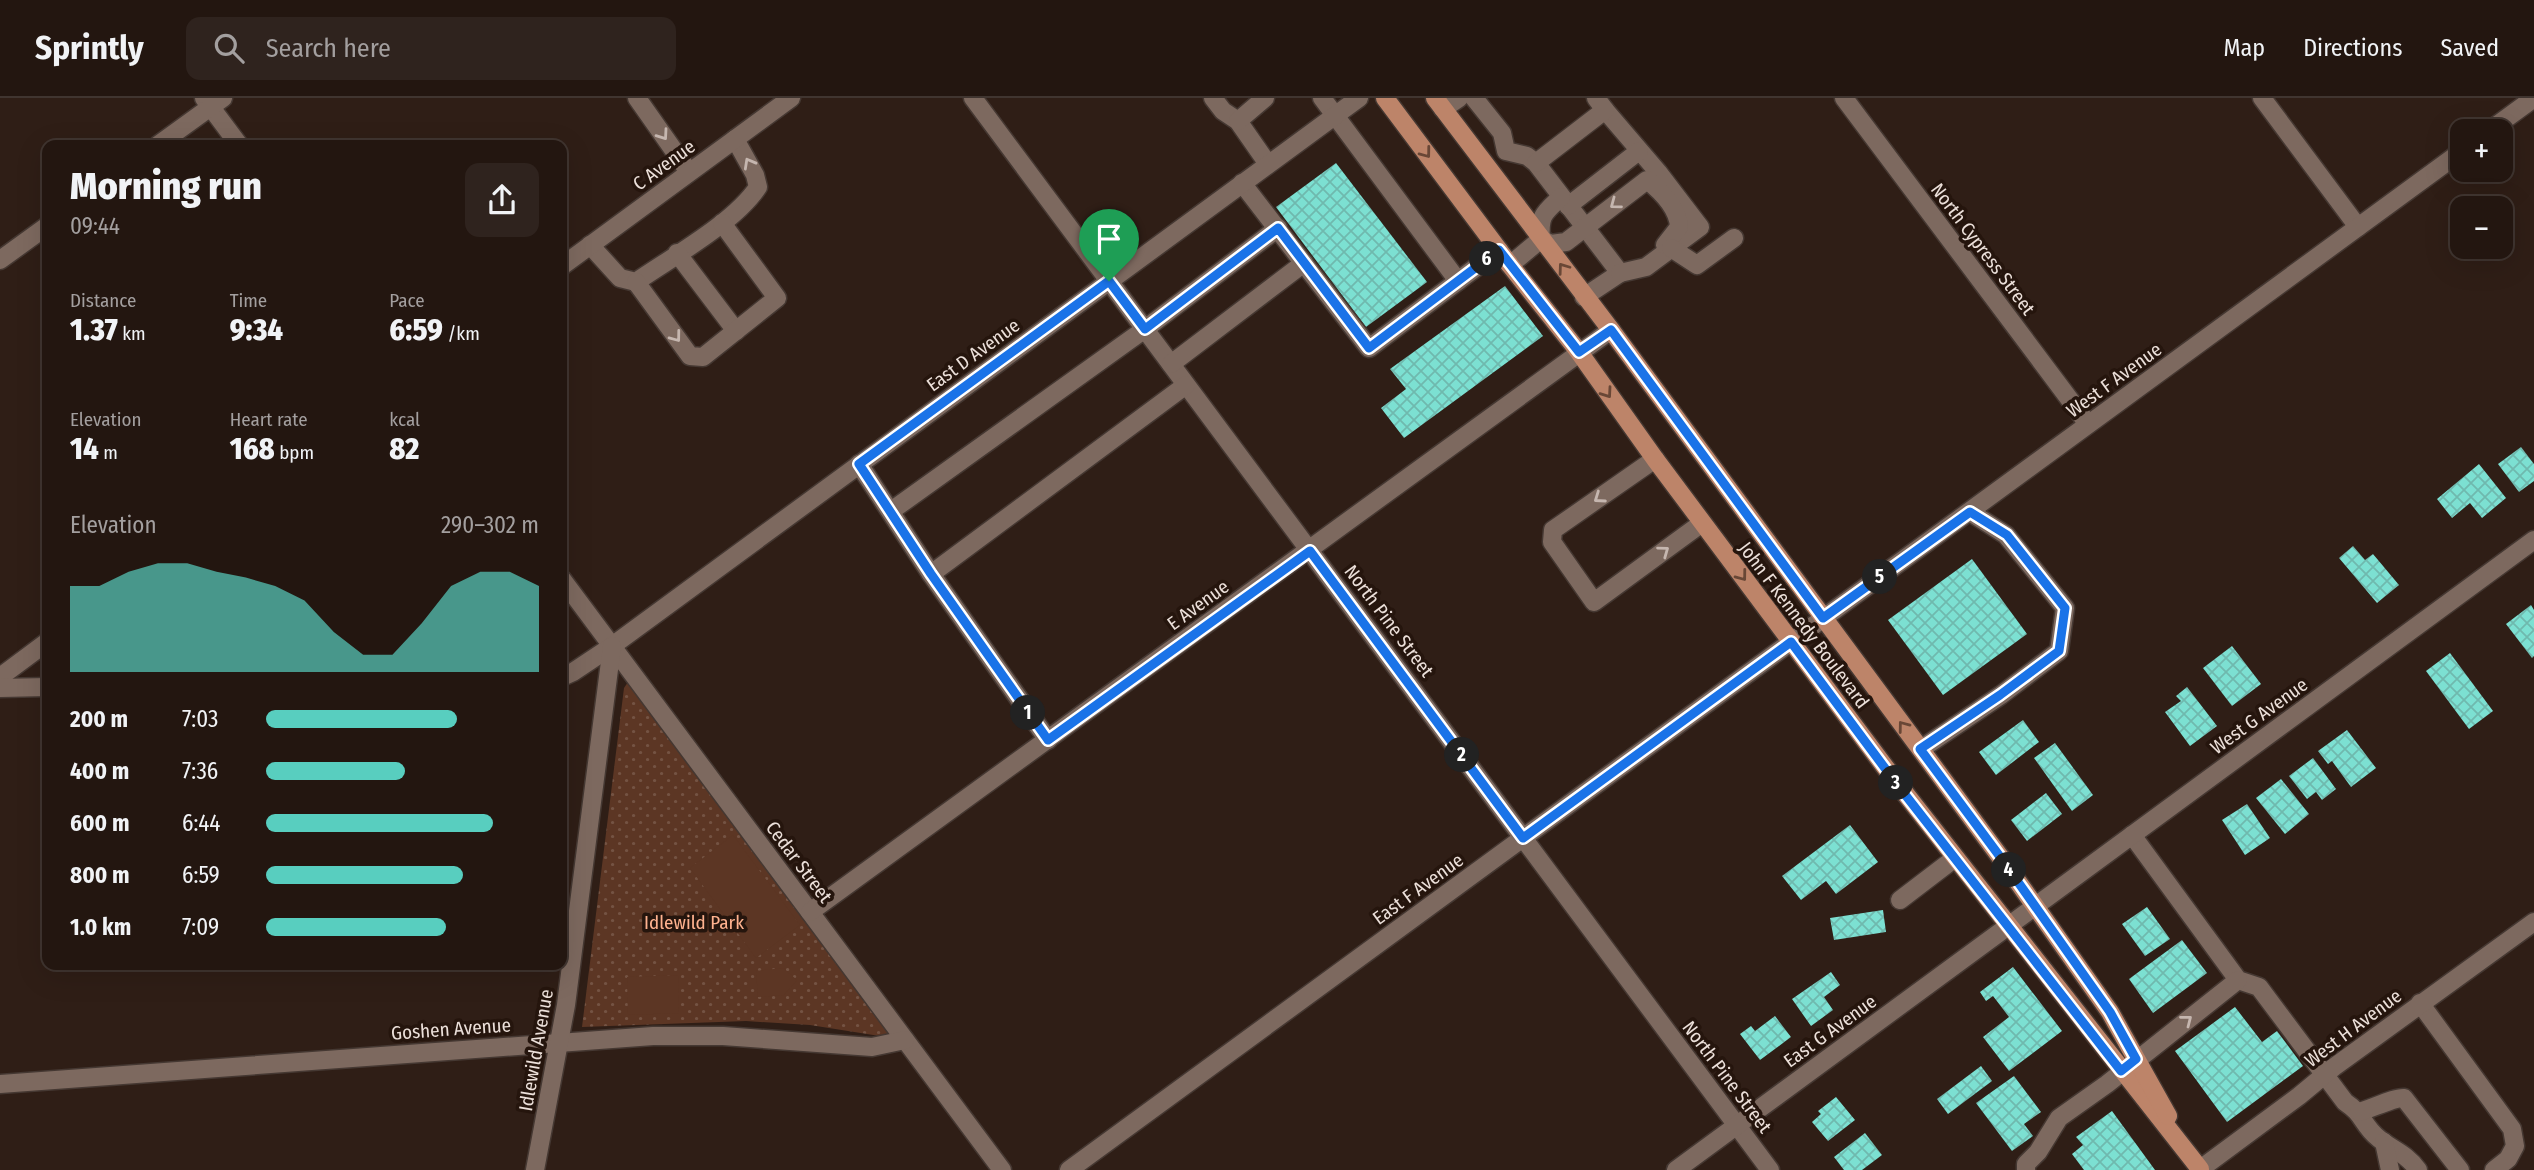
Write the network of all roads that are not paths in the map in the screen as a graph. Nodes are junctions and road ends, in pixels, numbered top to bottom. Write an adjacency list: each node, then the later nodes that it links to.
1 (637, 98): 29 (street, one-way to 29)
2 (791, 98): 20 (street, C Avenue)
3 (973, 98): 49 (street, North Pine Street)
4 (1213, 98): 19 (street)
5 (1265, 98): 19 (street)
6 (1322, 98): 17 (street)
7 (1359, 98): 17 (street, East D Avenue)
8 (1385, 98): 41 (main road, John F Kennedy Boulevard, one-way to 41)
9 (1459, 98): 15 (street)
10 (1474, 98): 23 (street)
11 (1844, 98): 59 (street, North Cypress Street)
12 (2262, 98): 34 (street)
13 (2534, 98): 18 (street)
14 (213, 101): 21 (street); 22 (street)
15 (1439, 104): 28 (main road, John F Kennedy Boulevard)
16 (1601, 104): 24 (street); 26 (street)
17 (1335, 116): 27 (street, East D Avenue); 50 (street)
18 (2505, 119)
19 (1238, 121): 27 (street)
20 (735, 139): 29 (street, C Avenue); 32 (street, one-way to 20)
21 (164, 140)
22 (236, 140)
23 (1506, 151): 26 (street); 28 (street)
24 (1639, 151): 31 (street); 40 (street)
25 (2450, 160): 34 (street, West F Avenue)
26 (1536, 163): 31 (street)
27 (1268, 164): 30 (street, East D Avenue)
28 (1487, 169): 38 (main road, John F Kennedy Boulevard)
29 (690, 172): 39 (street, C Avenue)
30 (1242, 183): 35 (street); 49 (street, East D Avenue)
31 (1564, 201): 33 (street); 38 (street)
32 (722, 223): 42 (street); 55 (street)
33 (1584, 227): 38 (street); 47 (street, one-way to 33); 48 (street)
34 (2358, 227): 59 (street, West F Avenue)
35 (1278, 228): 45 (street); 53 (street)
36 (42, 230): 43 (street)
37 (1734, 238): 40 (street)
38 (1541, 239): 46 (street); 52 (main road, John F Kennedy Boulevard, one-way to 38)
39 (590, 245): 44 (street, C Avenue); 51 (street)
40 (1671, 248): 47 (street)
41 (1499, 250): 46 (main road, John F Kennedy Boulevard); 50 (street)
42 (677, 253): 51 (street); 55 (street)
43 (0, 260)
44 (567, 262)
45 (1304, 263): 50 (street); 57 (street)
46 (1510, 265): 56 (main road, John F Kennedy Boulevard)
47 (1646, 267): 48 (street)
48 (1620, 273): 52 (street)
49 (1109, 281): 53 (street, North Pine Street); 61 (street, East D Avenue)
50 (1458, 281)
51 (636, 282): 55 (street, one-way to 55)
52 (1584, 297): 54 (main road, John F Kennedy Boulevard)
53 (1145, 329): 57 (street, North Pine Street); 62 (street)
54 (1611, 330): 56 (street, E Avenue); 69 (main road, John F Kennedy Boulevard)
55 (736, 331)
56 (1579, 352): 60 (main road, John F Kennedy Boulevard, one-way to 60); 66 (street, E Avenue)
57 (1171, 364): 58 (street, North Pine Street)
58 (1186, 385): 66 (street, North Pine Street); 67 (street)
59 (2088, 425): 63 (street, West F Avenue)
60 (1654, 459): 64 (main road, John F Kennedy Boulevard); 64 (street, one-way to 64)
61 (859, 464): 62 (street); 72 (street, East D Avenue)
62 (891, 511): 67 (street)
63 (1970, 512): 69 (street, West F Avenue); 78 (street)
64 (1702, 523): 70 (main road, John F Kennedy Boulevard, one-way to 70)
65 (2534, 540): 79 (street, West G Avenue)
66 (1310, 551): 77 (street, E Avenue); 80 (street, North Pine Street)
67 (931, 574): 77 (street)
68 (567, 586): 72 (street, Cedar Street)
69 (1823, 618): 70 (street, West F Avenue); 78 (main road, John F Kennedy Boulevard, one-way to 69)
70 (1791, 642): 80 (street, East F Avenue); 81 (main road, John F Kennedy Boulevard)
71 (42, 646): 74 (street)
72 (611, 646): 73 (street, East D Avenue); 84 (street, Cedar Street); 90 (street, Idlewild Avenue)
73 (567, 675)
74 (0, 677)
75 (42, 687): 76 (street)
76 (0, 688)
77 (1048, 740): 84 (street, E Avenue)
78 (1920, 749): 83 (main road, John F Kennedy Boulevard)
79 (2132, 835): 83 (street, West G Avenue); 87 (street)
80 (1523, 838): 95 (street, North Pine Street); 99 (street, East F Avenue)
81 (1955, 858): 82 (street); 86 (main road, John F Kennedy Boulevard)
82 (1900, 900)
83 (2034, 906): 86 (street, West G Avenue); 91 (main road, John F Kennedy Boulevard)
84 (810, 912): 89 (street, Cedar Street)
85 (2534, 922): 88 (street, West H Avenue)
86 (2008, 926): 91 (main road, John F Kennedy Boulevard); 95 (street, East G Avenue)
87 (2238, 980): 91 (street, one-way to 87); 92 (street)
88 (2420, 1003): 92 (street, West H Avenue); 107 (street)
89 (905, 1040): 90 (street, Goshen Avenue); 98 (street, Cedar Street)
90 (559, 1042): 93 (street, Goshen Avenue); 97 (street, Idlewild Avenue)
91 (2128, 1065): 102 (street); 103 (main road, John F Kennedy Boulevard)
92 (2325, 1074): 94 (street); 103 (street, West H Avenue)
93 (0, 1084)
94 (2359, 1112): 96 (street); 106 (street)
95 (1737, 1125): 100 (street, East G Avenue); 101 (street, North Pine Street)
96 (2384, 1142): 104 (street); 105 (street)
97 (535, 1170)
98 (1002, 1170)
99 (1069, 1170)
100 (1676, 1170)
101 (1770, 1170)
102 (2026, 1170)
103 (2199, 1170)
104 (2390, 1170)
105 (2418, 1170)
106 (2460, 1170)
107 (2494, 1170)

